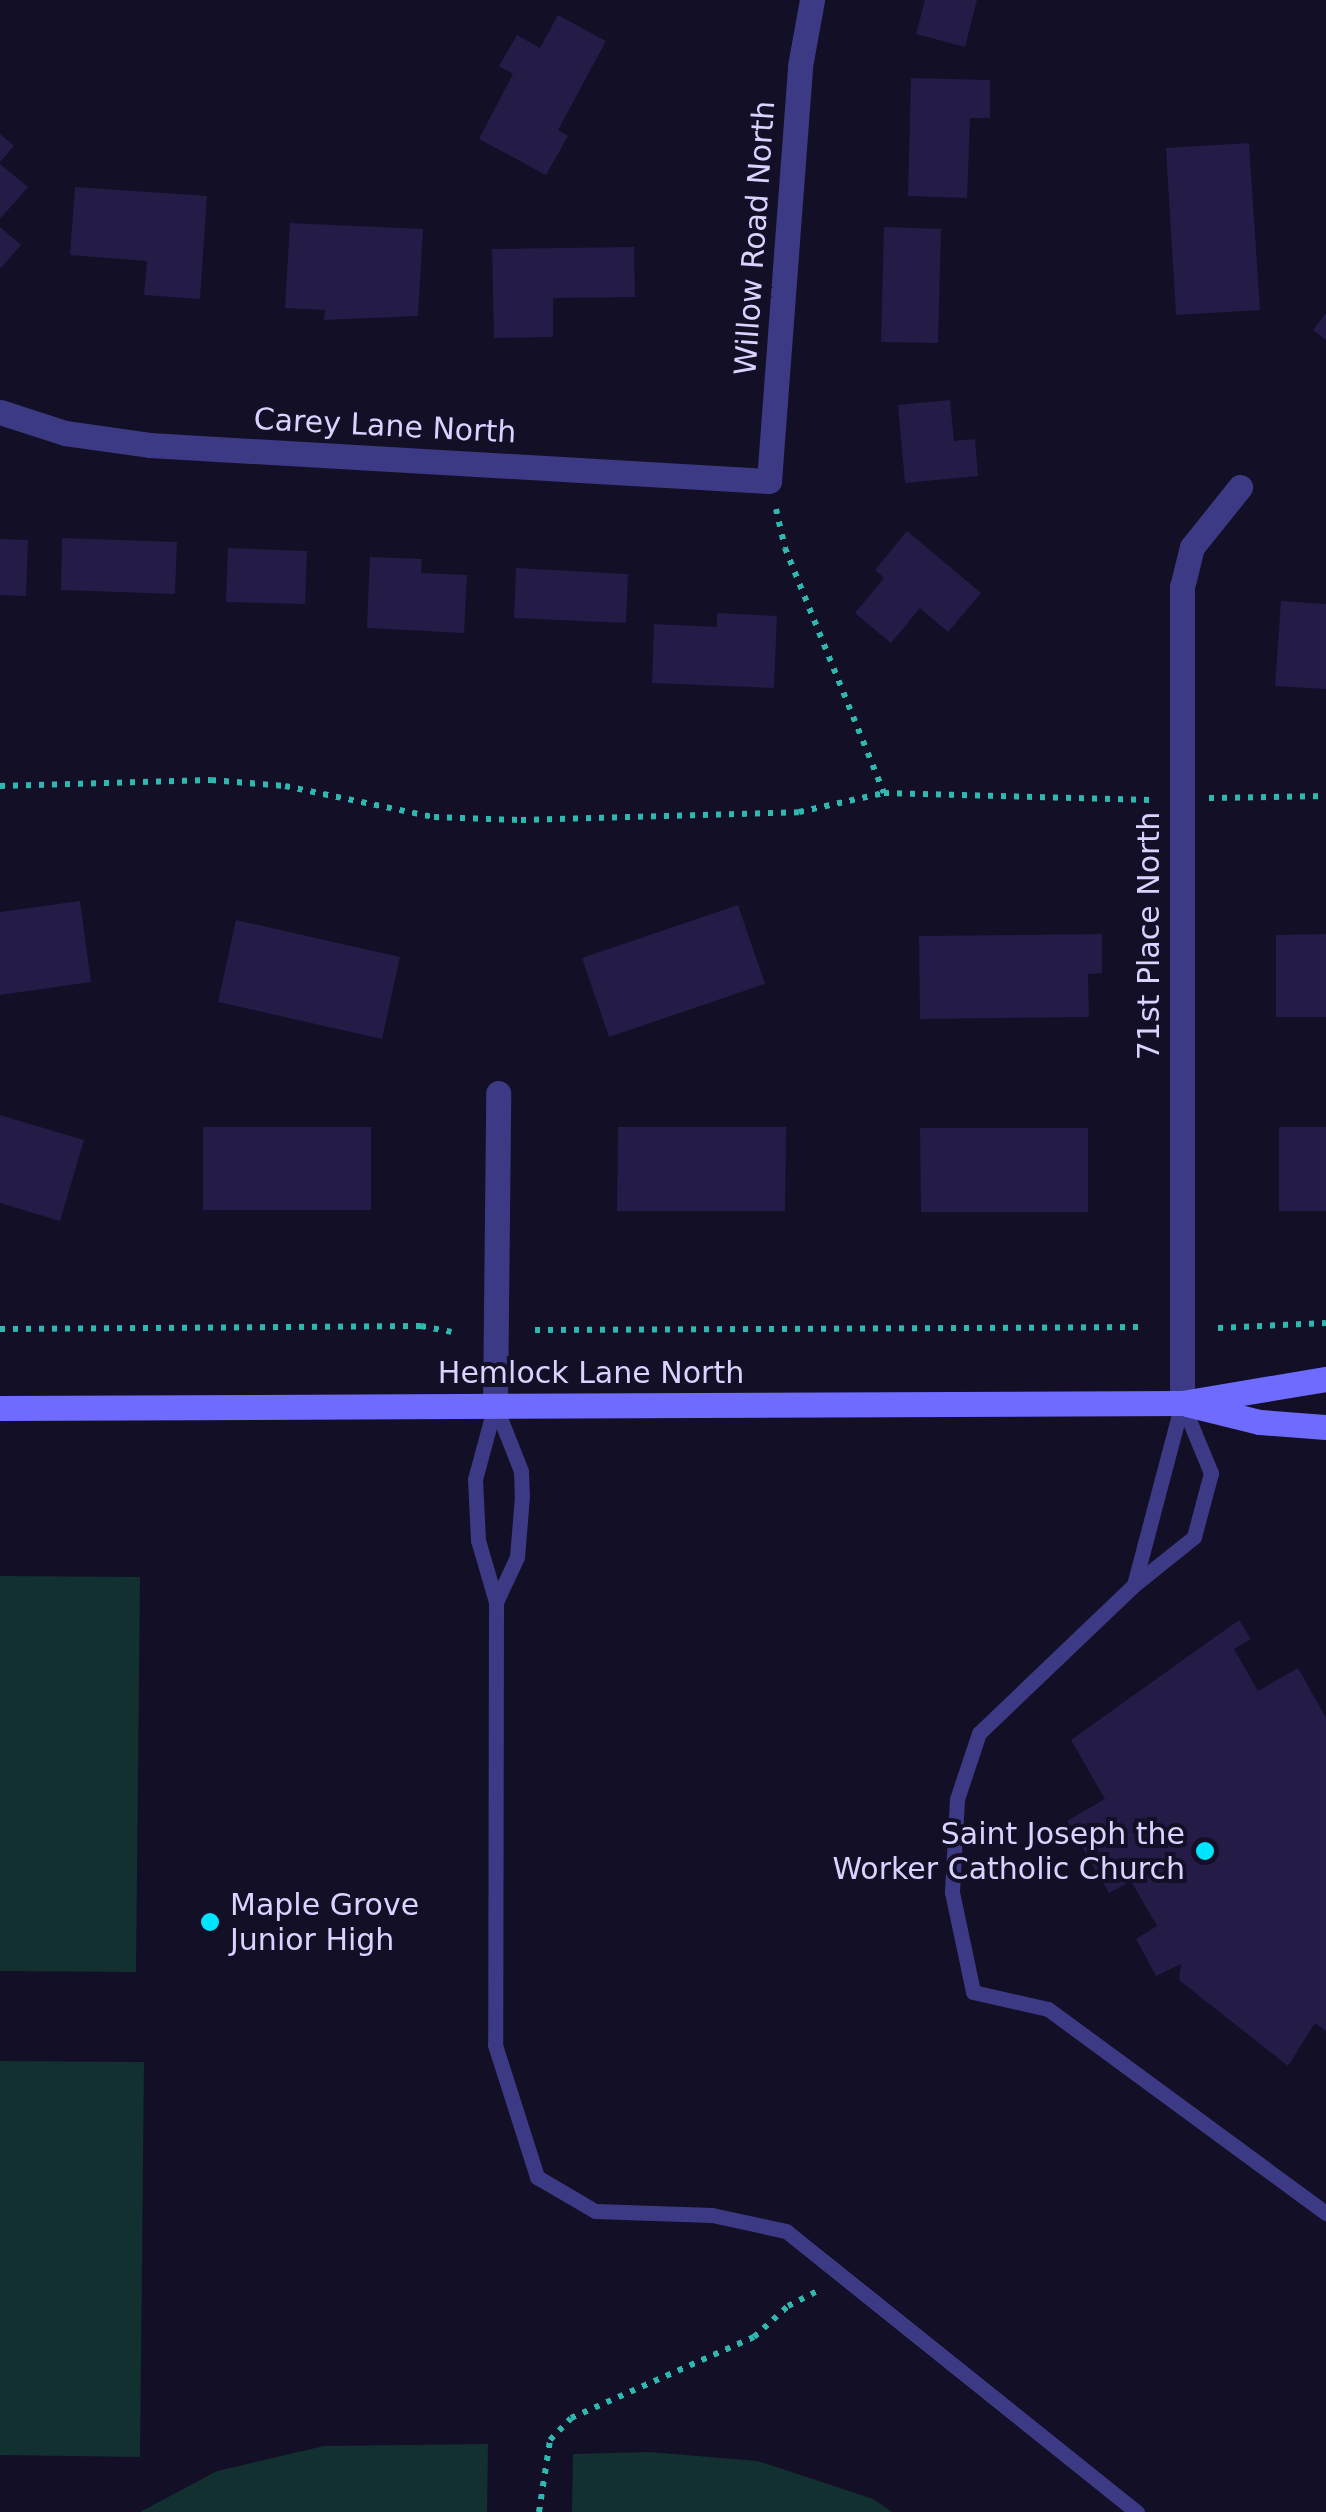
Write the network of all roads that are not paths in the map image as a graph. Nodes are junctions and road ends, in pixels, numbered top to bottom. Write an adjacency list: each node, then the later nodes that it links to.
1 (812, 0): 3 (street, Willow Road North)
2 (0, 412): 3 (street, Carey Lane North)
3 (769, 481)
4 (1240, 487): 7 (street, 71st Place North)
5 (498, 1093): 8 (street)
6 (1326, 1379): 7 (main road, Hemlock Lane North)
7 (1182, 1403): 8 (main road, Hemlock Lane North); 10 (main road, Hemlock Lane North); 11 (lane); 11 (lane)
8 (496, 1405): 9 (main road, Hemlock Lane North); 12 (lane); 12 (lane)
9 (0, 1408)
10 (1326, 1427)
11 (1134, 1585): 13 (lane)
12 (496, 1602): 14 (lane)
13 (1326, 2212)
14 (1137, 2512)

